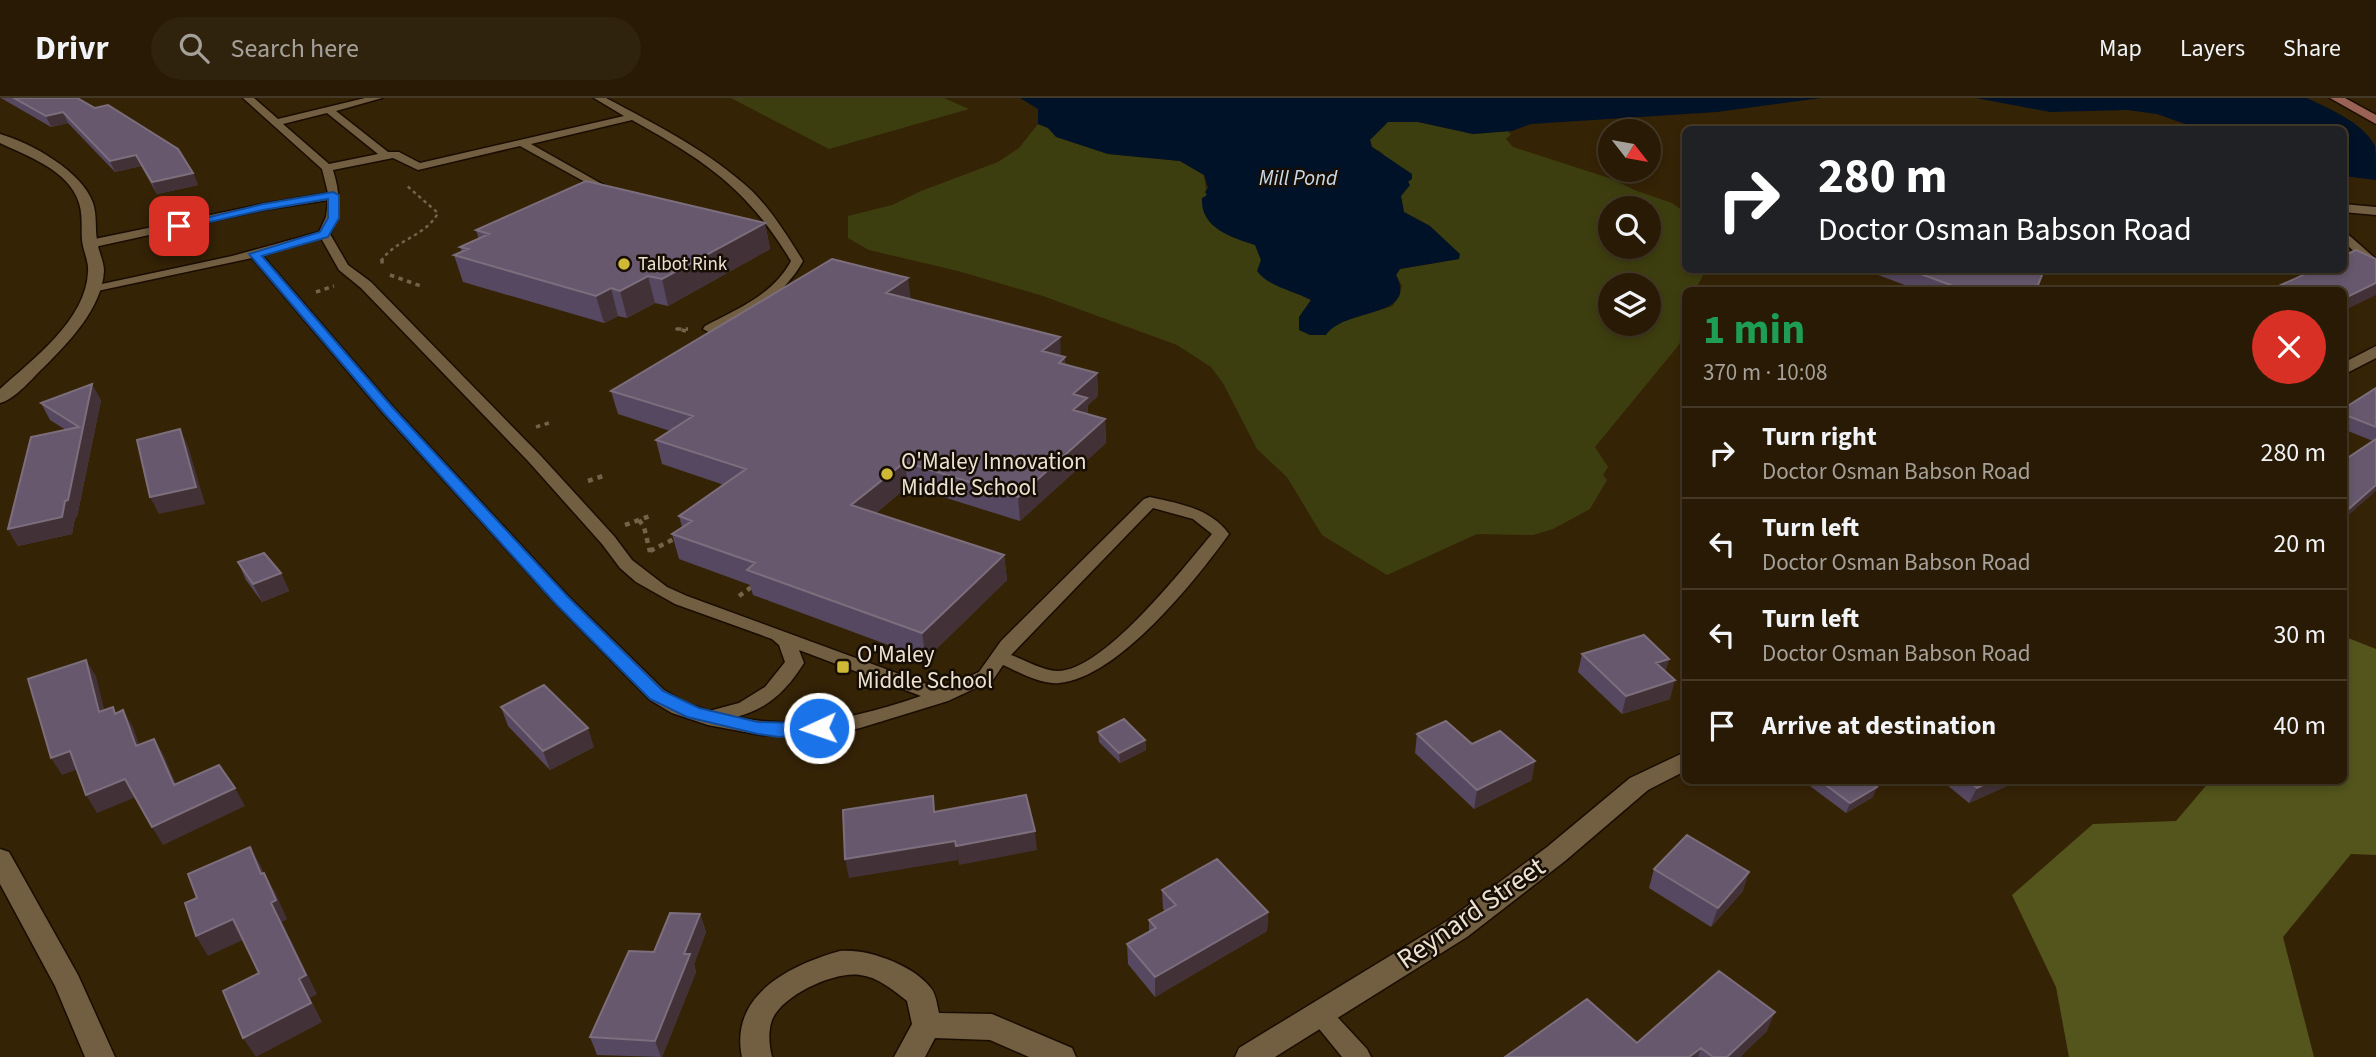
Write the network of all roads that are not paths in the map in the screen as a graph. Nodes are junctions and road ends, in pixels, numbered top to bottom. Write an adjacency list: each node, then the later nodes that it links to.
1 (248, 98): 8 (lane)
2 (377, 98): 5 (lane)
3 (599, 98): 6 (lane)
4 (2336, 98): 7 (main road)
5 (329, 110): 8 (lane); 11 (lane)
6 (631, 117): 10 (lane); 23 (lane)
7 (2374, 117)
8 (277, 122): 12 (lane)
9 (0, 138): 19 (street)
10 (524, 144): 11 (lane); 14 (lane)
11 (385, 155): 12 (lane)
12 (327, 168): 13 (lane)
13 (333, 195): 17 (lane); 19 (lane)
14 (620, 199)
15 (2347, 208): 16 (street)
16 (2376, 211)
17 (324, 234): 20 (lane); 27 (lane)
18 (2347, 238): 21 (lane)
19 (90, 244): 22 (street)
20 (255, 254): 22 (lane); 30 (lane)
21 (2372, 262)
22 (93, 290): 26 (street)
23 (710, 329)
24 (2376, 351): 25 (street)
25 (2347, 368)
26 (0, 398)
27 (779, 635): 29 (lane); 30 (lane)
28 (999, 657): 28 (lane); 29 (lane)
29 (942, 696): 30 (lane)
30 (708, 718)
31 (1682, 762): 33 (street, Reynard Street)
32 (0, 859): 35 (street)
33 (1319, 1014): 39 (street, Reynard Street); 40 (lane)
34 (927, 1026): 36 (street); 37 (street); 38 (street)
35 (100, 1057)
36 (757, 1057)
37 (909, 1057)
38 (1061, 1057)
39 (1250, 1057)
40 (1358, 1057)

